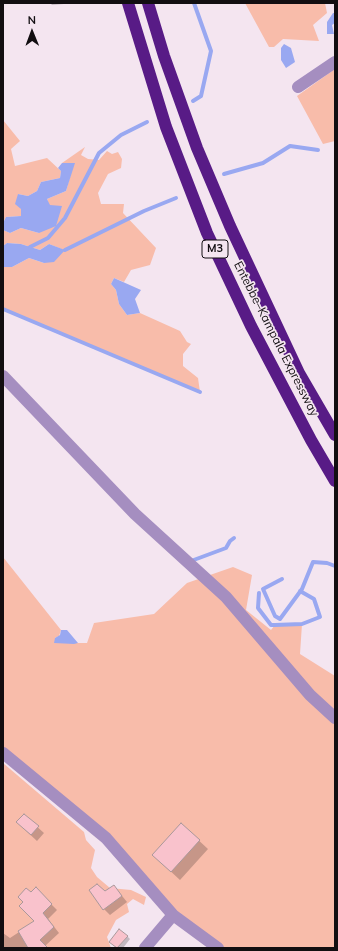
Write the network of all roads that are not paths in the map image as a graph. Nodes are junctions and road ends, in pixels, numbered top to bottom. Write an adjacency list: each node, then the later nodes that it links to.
1 (128, 3): 7 (highway, Entebbe–Kampala Expressway / M3)
2 (148, 3): 6 (highway, Entebbe–Kampala Expressway / M3)
3 (335, 62): 4 (street)
4 (298, 87)
5 (3, 376): 8 (street)
6 (335, 435)
7 (335, 480)
8 (335, 718)
9 (3, 753): 10 (street)
10 (173, 915): 11 (street); 12 (street)
11 (145, 948)
12 (218, 948)

